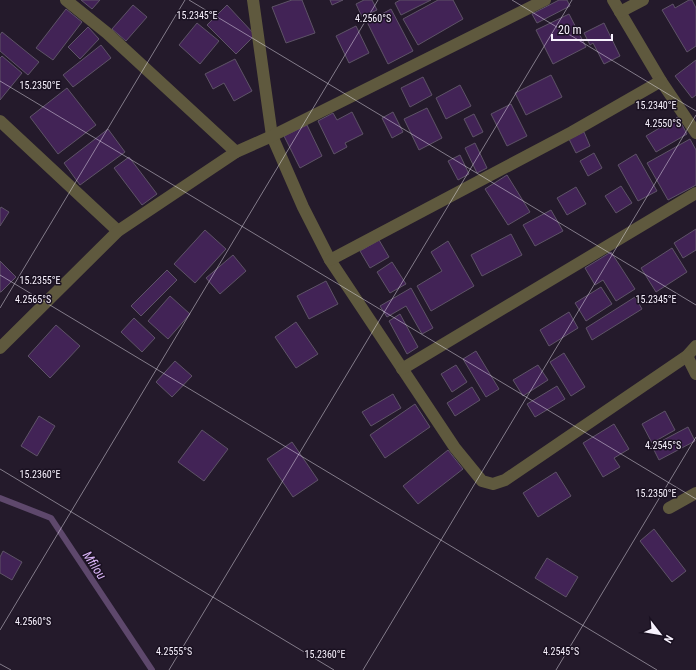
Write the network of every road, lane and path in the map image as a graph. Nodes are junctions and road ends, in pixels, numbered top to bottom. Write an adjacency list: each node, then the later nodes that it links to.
1 (66, 0): 11 (street)
2 (253, 0): 10 (street)
3 (546, 0): 10 (street)
4 (613, 0): 6 (street)
5 (643, 0): 6 (street)
6 (620, 12): 7 (street)
7 (661, 81): 9 (street); 14 (street)
8 (0, 121): 13 (street)
9 (696, 134)
10 (272, 136): 11 (street); 14 (street)
11 (236, 152): 13 (street)
12 (696, 193): 18 (street)
13 (118, 231): 16 (street)
14 (330, 260): 18 (street)
15 (696, 346): 17 (street)
16 (0, 348)
17 (686, 356): 18 (street); 19 (street)
18 (402, 369)
19 (696, 374)
20 (696, 493): 21 (street)
21 (669, 508)

